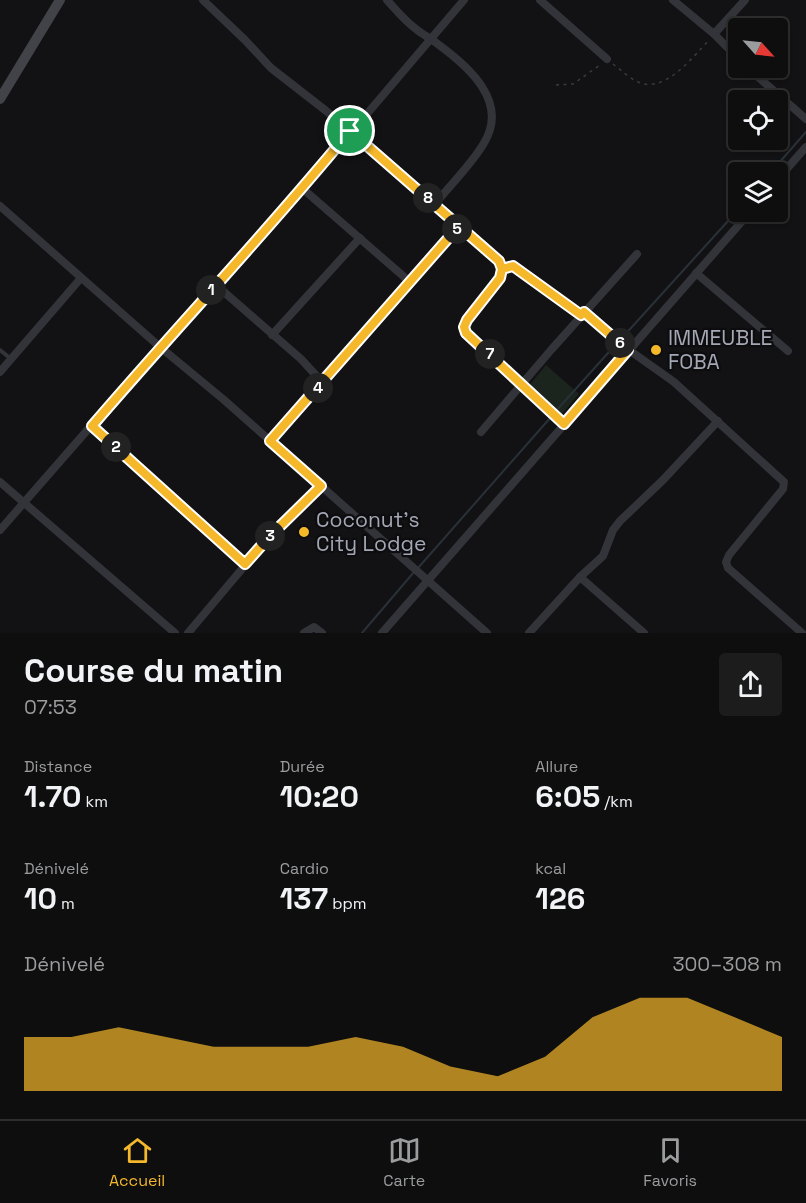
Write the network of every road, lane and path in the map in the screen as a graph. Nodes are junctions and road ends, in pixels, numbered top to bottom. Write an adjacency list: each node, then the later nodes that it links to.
1 (60, 0): 14 (main road)
2 (203, 0): 16 (street)
3 (387, 0): 9 (street)
4 (464, 0): 9 (street)
5 (540, 0): 11 (street)
6 (673, 0): 8 (street)
7 (745, 0): 8 (street)
8 (714, 34): 10 (street); 11 (path)
9 (431, 39): 16 (street); 20 (street)
10 (728, 48)
11 (607, 59): 13 (path)
12 (759, 78): 15 (street)
13 (556, 85)
14 (0, 99)
15 (806, 119)
16 (350, 131): 19 (street); 20 (street)
17 (806, 147): 18 (street)
18 (788, 167)
19 (303, 189): 24 (street); 30 (street)
20 (435, 204): 23 (street)
21 (0, 206): 28 (street)
22 (741, 222): 27 (street)
23 (459, 226): 26 (street); 29 (street)
24 (360, 238): 29 (street); 32 (street)
25 (637, 254): 31 (street)
26 (502, 269): 31 (street); 40 (street)
27 (696, 273): 35 (street); 36 (street)
28 (81, 278): 33 (street); 37 (street)
29 (410, 282): 39 (street)
30 (216, 285): 32 (street); 33 (street)
31 (582, 314): 35 (street); 40 (street)
32 (272, 335): 39 (street)
33 (160, 347): 43 (street); 45 (street)
34 (0, 350): 37 (lane)
35 (628, 350): 41 (street); 42 (street)
36 (788, 351)
37 (11, 360): 38 (street)
38 (0, 372)
39 (323, 383): 45 (street)
40 (522, 384): 42 (street); 44 (street)
41 (718, 421): 51 (street); 53 (street)
42 (564, 424): 52 (street)
43 (92, 426): 48 (street); 50 (street)
44 (481, 432)
45 (270, 441): 47 (street)
46 (0, 482): 48 (street)
47 (321, 486): 50 (street); 52 (street)
48 (24, 503): 49 (street); 54 (street)
49 (0, 530)
50 (245, 564): 55 (street)
51 (580, 577): 60 (street); 61 (street)
52 (427, 581): 58 (street); 59 (street)
53 (802, 631)
54 (175, 633)
55 (188, 633)
56 (304, 633): 57 (street)
57 (322, 633)
58 (382, 633)
59 (487, 633)
60 (529, 633)
61 (644, 633)

